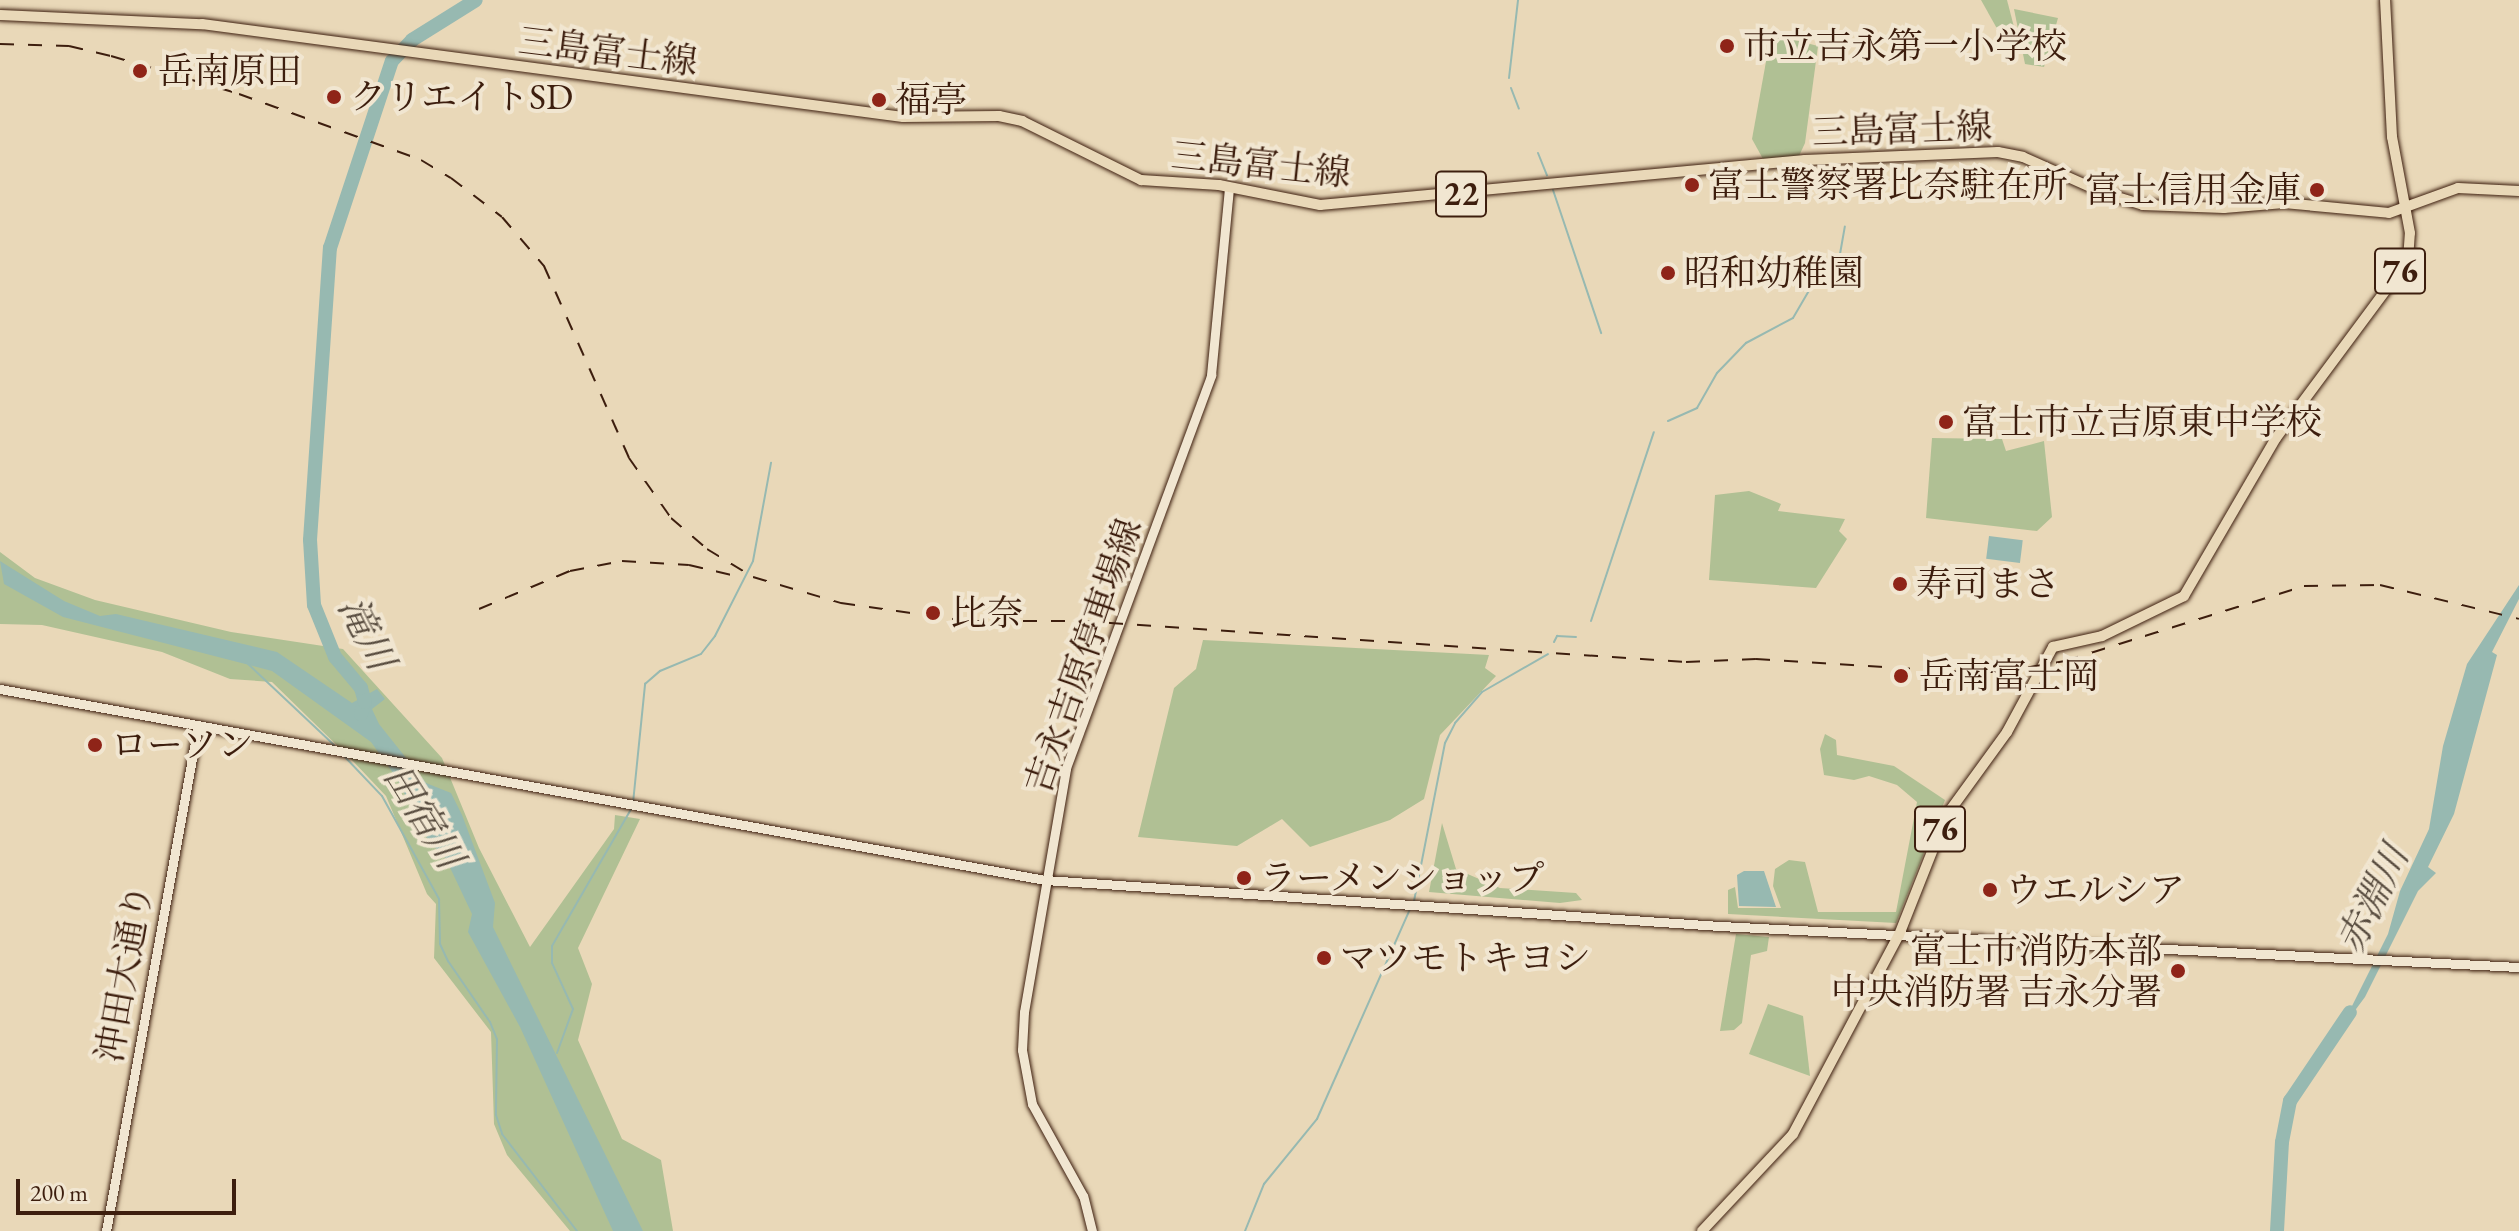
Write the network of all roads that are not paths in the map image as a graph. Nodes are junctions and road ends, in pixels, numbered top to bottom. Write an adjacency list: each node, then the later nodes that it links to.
1 (2385, 0): 5 (main road, 76)
2 (0, 15): 3 (main road, 三島富士線 / 22)
3 (1229, 187): 5 (main road, 三島富士線 / 22); 8 (street, 吉永吉原停車場線)
4 (2519, 191): 5 (main road, 三島富士線 / 22)
5 (2407, 209): 9 (main road, 76)
6 (0, 689): 7 (street)
7 (198, 726): 8 (street); 11 (street, 沖田大通り)
8 (1045, 880): 9 (street); 12 (street, 吉永吉原停車場線)
9 (1899, 935): 10 (street); 13 (main road, 76)
10 (2519, 967)
11 (106, 1231)
12 (1092, 1231)
13 (1702, 1231)

